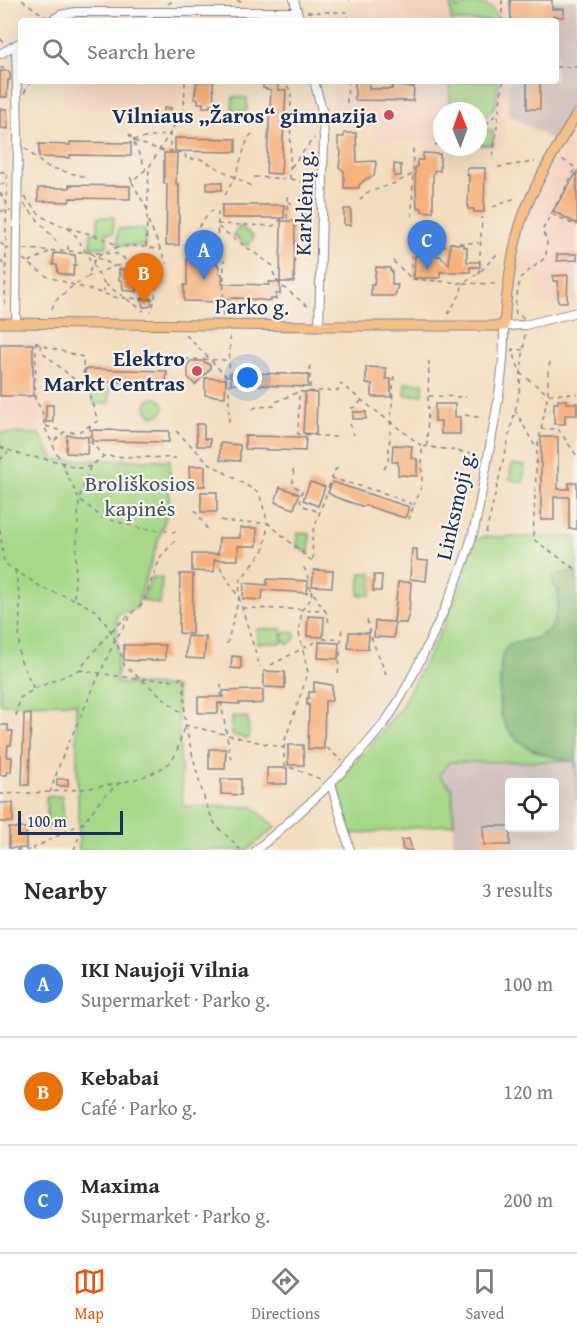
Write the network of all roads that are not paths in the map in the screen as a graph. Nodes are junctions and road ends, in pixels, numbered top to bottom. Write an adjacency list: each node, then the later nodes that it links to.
1 (294, 0): 2 (street)
2 (298, 17): 3 (street)
3 (56, 18)
4 (18, 44): 5 (street); 10 (street)
5 (0, 54)
6 (316, 84): 11 (street, Karklėnų g.)
7 (577, 114): 12 (main road, Linksmoji g.)
8 (577, 312): 12 (street)
9 (0, 323): 10 (main road, Parko g.)
10 (16, 323): 11 (main road, Parko g.)
11 (319, 326): 12 (main road, Parko g.)
12 (504, 326): 13 (street, Linksmoji g.)
13 (331, 783): 14 (street, Linksmoji g.); 15 (street)
14 (256, 850)
15 (350, 850)

